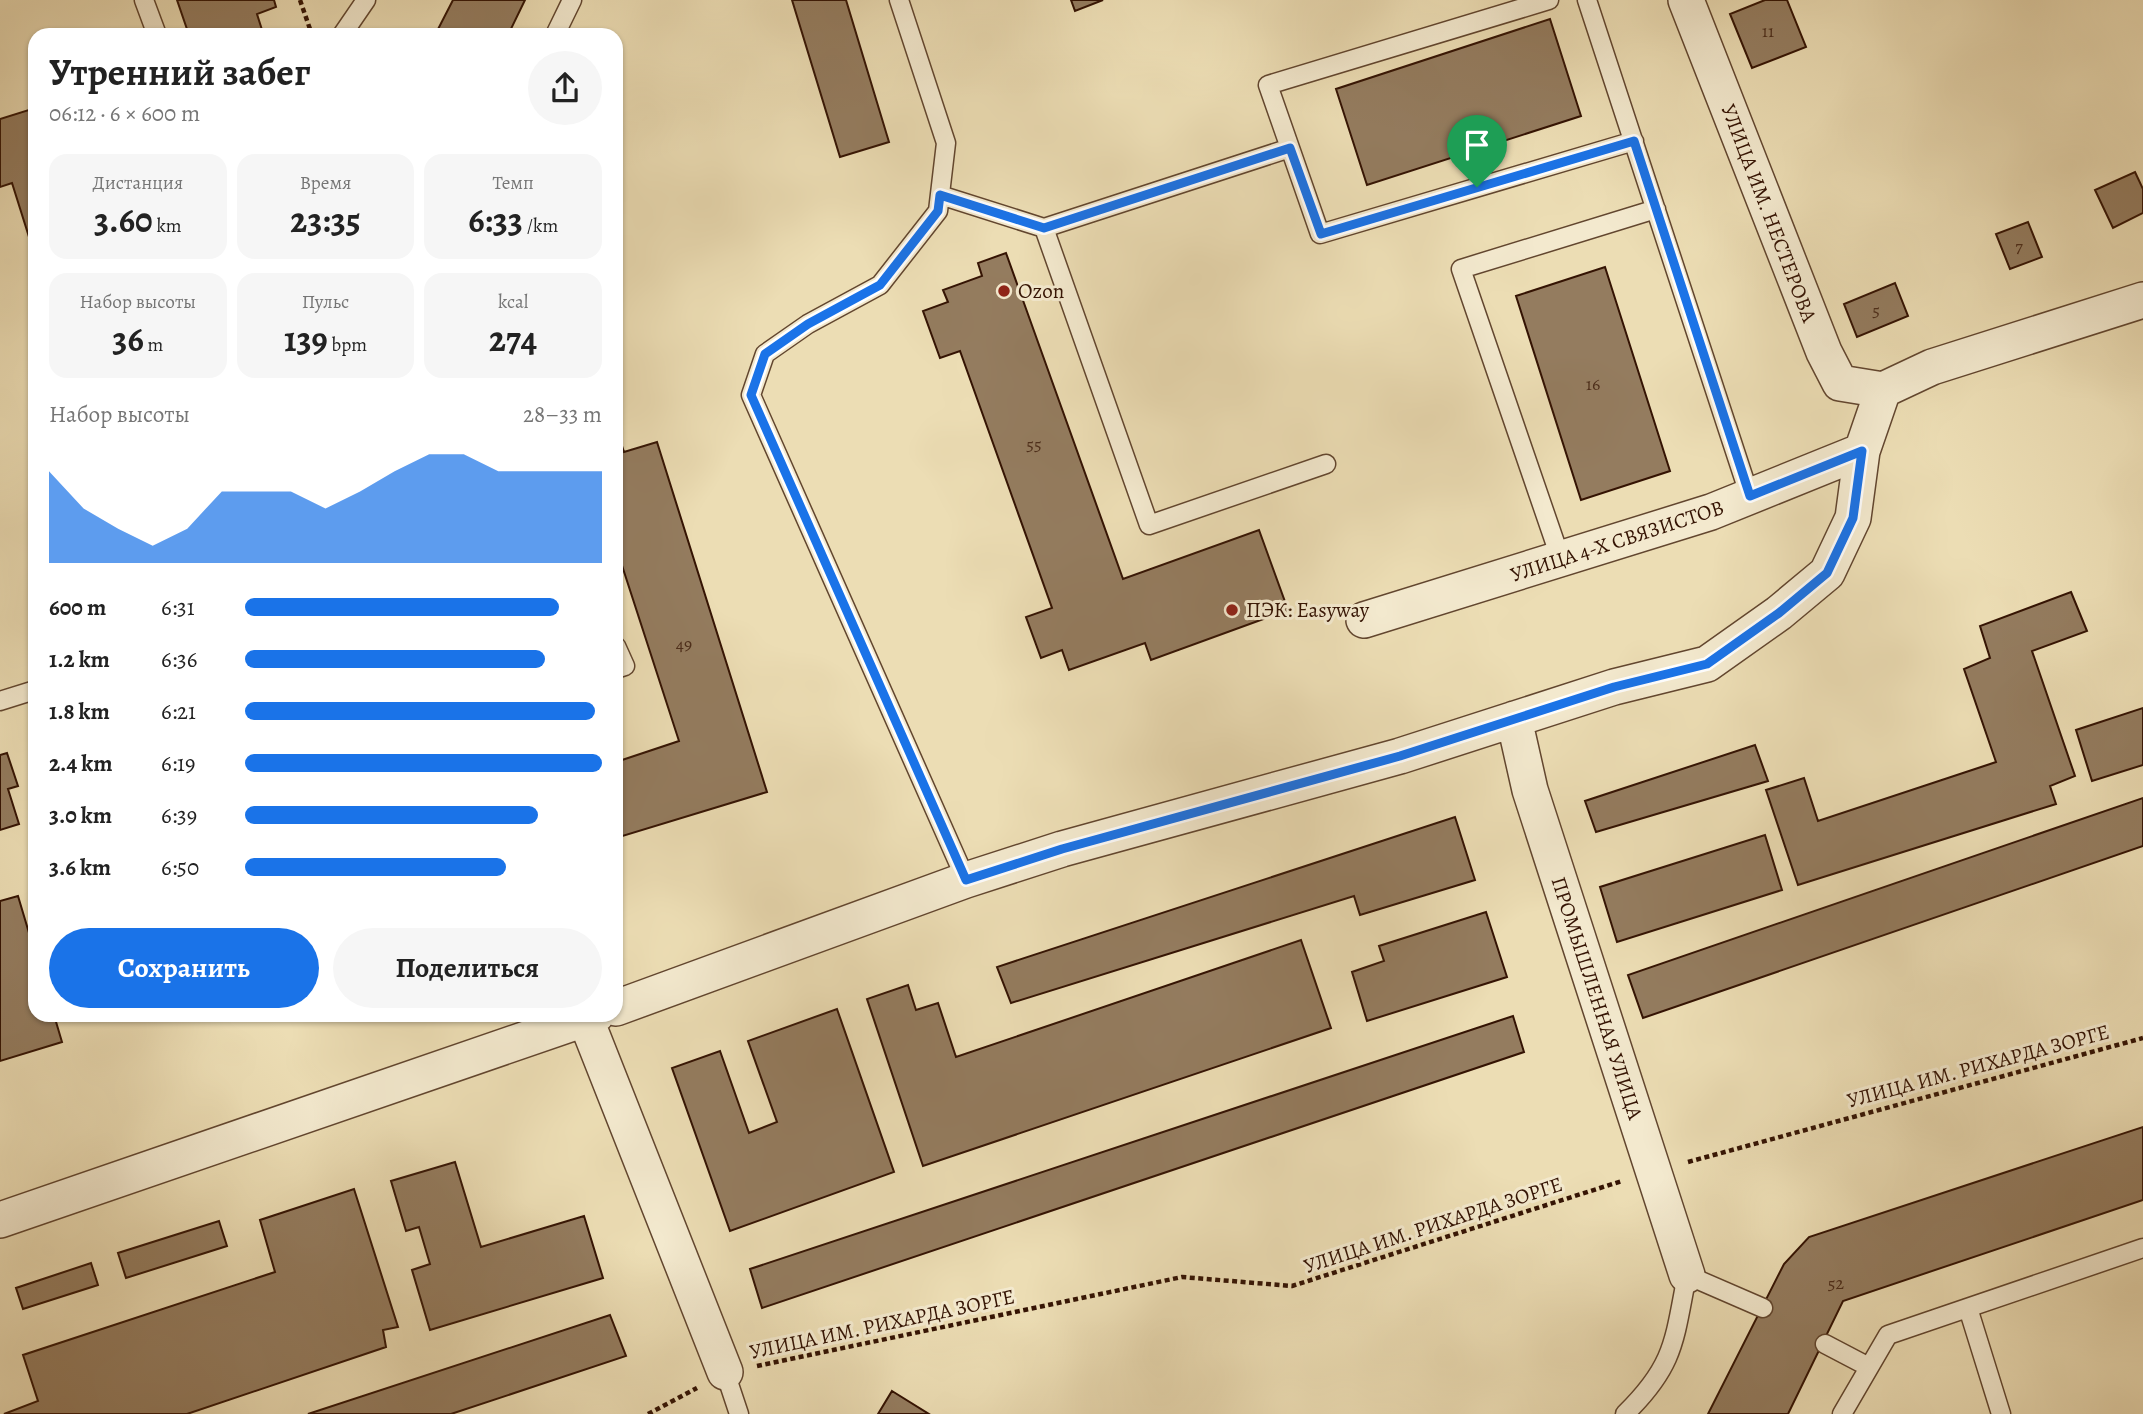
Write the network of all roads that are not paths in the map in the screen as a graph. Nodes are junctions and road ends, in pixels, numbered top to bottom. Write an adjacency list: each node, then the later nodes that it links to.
1 (144, 0): 8 (lane)
2 (366, 0): 9 (lane)
3 (572, 0): 10 (lane)
4 (899, 0): 13 (lane)
5 (1549, 0): 12 (lane)
6 (1587, 0): 11 (lane)
7 (1686, 0): 17 (street, УЛИЦА ИМ. НЕСТЕРОВА)
8 (154, 28)
9 (347, 28)
10 (558, 28)
11 (1634, 141): 12 (lane); 14 (lane)
12 (1290, 148): 15 (lane)
13 (940, 195): 15 (lane); 26 (lane)
14 (1656, 209): 20 (lane); 21 (lane)
15 (1044, 228): 19 (lane)
16 (2143, 300): 17 (street)
17 (1883, 390): 18 (street)
18 (1862, 451): 20 (street, УЛИЦА 4-Х СВЯЗИСТОВ); 25 (street)
19 (1326, 464)
20 (1750, 496): 21 (street, УЛИЦА 4-Х СВЯЗИСТОВ)
21 (1561, 560): 22 (street, УЛИЦА 4-Х СВЯЗИСТОВ)
22 (1364, 620)
23 (28, 692): 24 (lane)
24 (0, 701)
25 (1514, 719): 26 (street); 32 (street, ПРОМЫШЛЕННАЯ УЛИЦА)
26 (966, 880): 27 (street)
27 (623, 1004)
28 (572, 1022): 30 (street)
29 (598, 1022): 37 (street)
30 (0, 1220)
31 (2143, 1248): 34 (lane)
32 (1687, 1275): 33 (lane); 39 (lane)
33 (1763, 1308)
34 (1968, 1308): 36 (lane); 41 (lane)
35 (1825, 1344): 36 (lane)
36 (1867, 1366): 40 (lane)
37 (725, 1372): 38 (lane)
38 (739, 1414)
39 (1625, 1414)
40 (1842, 1414)
41 (2001, 1414)

